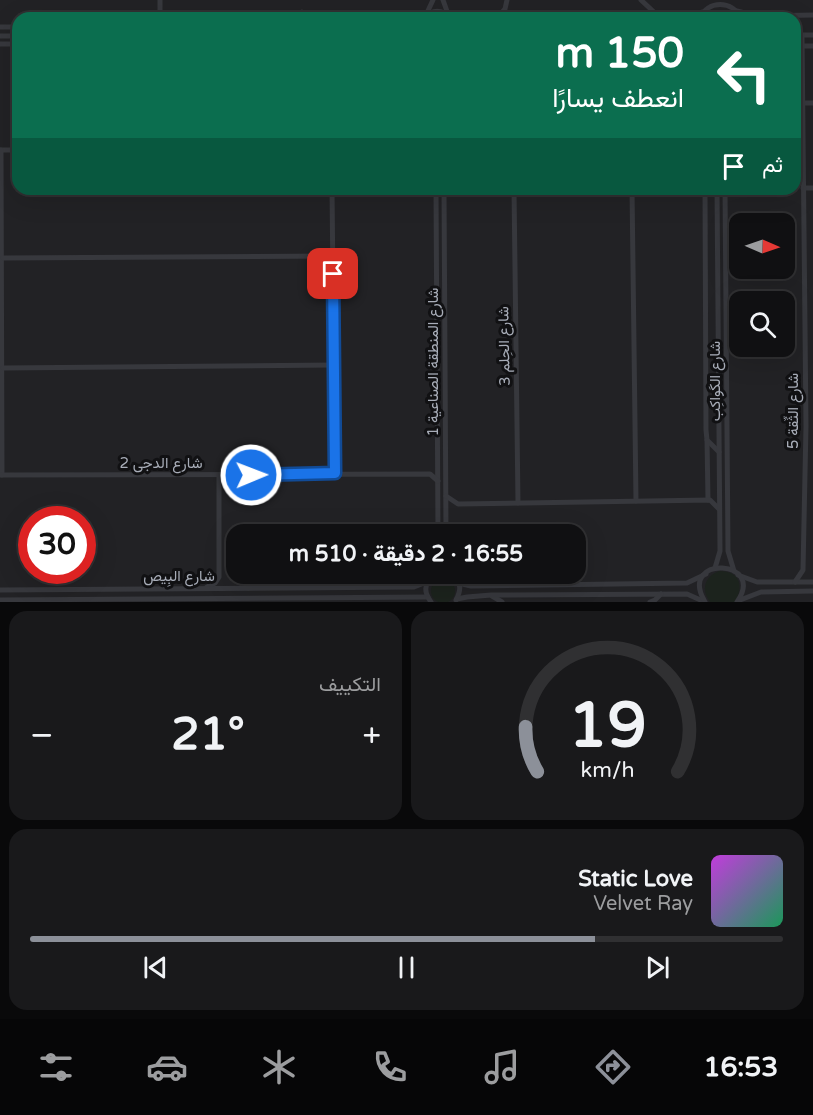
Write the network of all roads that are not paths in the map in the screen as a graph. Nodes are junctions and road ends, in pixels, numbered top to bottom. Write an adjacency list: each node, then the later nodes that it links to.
1 (641, 0): 6 (street)
2 (728, 2): 3 (street); 5 (street)
3 (711, 3): 4 (street)
4 (703, 11)
5 (737, 11): 7 (street)
6 (654, 12)
7 (741, 12)
8 (802, 35): 9 (street); 10 (street, شارع الثِّقة 5)
9 (813, 35)
10 (802, 46): 11 (street); 12 (street, شارع الثِّقة 5)
11 (813, 46)
12 (802, 103): 13 (street); 15 (street, شارع الثِّقة 5)
13 (813, 103)
14 (1, 150): 26 (street)
15 (803, 188): 16 (street); 27 (street, شارع الثِّقة 5)
16 (813, 188)
17 (332, 195): 25 (street)
18 (436, 195): 35 (street, شارع المنطقة الصناعية 1)
19 (444, 195): 44 (street, شارع المنطقة الصناعية 1)
20 (514, 195): 37 (street, شارع الحِلم 3)
21 (632, 195): 46 (street)
22 (705, 195): 33 (street)
23 (717, 195): 34 (street, شارع الكَواكِب)
24 (726, 195): 57 (street, شارع الكَواكِب)
25 (333, 256): 26 (street); 29 (street)
26 (3, 258): 30 (street)
27 (804, 306): 28 (street); 31 (street, شارع الثِّقة 5)
28 (813, 306)
29 (334, 365): 30 (street); 38 (street)
30 (3, 368): 40 (street)
31 (806, 426): 32 (street); 53 (street, شارع الثِّقة 5)
32 (813, 426)
33 (707, 440): 34 (street); 45 (street)
34 (719, 452): 43 (street, شارع الكَواكِب)
35 (438, 463): 39 (street); 42 (street, شارع المنطقة الصناعية 1)
36 (508, 470): 37 (street)
37 (518, 470): 47 (street, شارع الحِلم 3)
38 (335, 473): 39 (street, شارع الدجى 2); 41 (street, شارع الدجى 2)
39 (430, 474): 42 (street)
40 (1, 475): 41 (street, شارع الدجى 2)
41 (219, 476): 59 (street)
42 (438, 481): 51 (street, شارع المنطقة الصناعية 1)
43 (719, 488): 45 (street); 49 (street, شارع الكَواكِب)
44 (446, 496): 48 (street); 50 (street, شارع المنطقة الصناعية 1)
45 (709, 500): 46 (street); 49 (street)
46 (636, 501): 47 (street)
47 (518, 503): 48 (street)
48 (458, 504): 50 (street)
49 (720, 510): 55 (street, شارع الكَواكِب)
50 (446, 511): 52 (street, شارع المنطقة الصناعية 1)
51 (438, 524)
52 (446, 524)
53 (804, 562): 54 (street); 56 (street, شارع الثِّقة 5)
54 (813, 562)
55 (715, 568): 57 (street); 58 (street)
56 (803, 570): 60 (street, شارع الثِّقة 5); 61 (street)
57 (736, 573): 60 (street); 82 (street, شارع الكَواكِب)
58 (706, 574): 65 (street); 85 (street)
59 (219, 577): 67 (street); 68 (street)
60 (795, 582): 61 (street)
61 (813, 582)
62 (420, 584): 66 (street, شارع البِيص)
63 (428, 584): 74 (street)
64 (458, 584): 81 (street)
65 (467, 584)
66 (394, 586): 69 (street, شارع البِيص); 69 (street)
67 (206, 588): 68 (street, شارع البِيص); 70 (street, شارع البِيص)
68 (233, 588): 69 (street, شارع البِيص)
69 (248, 588)
70 (0, 590)
71 (813, 591): 82 (street)
72 (661, 594): 73 (street); 84 (street); 85 (street)
73 (491, 595): 81 (street); 83 (street)
74 (430, 599): 78 (street, شارع البِيص)
75 (0, 600): 79 (street, شارع البِيص)
76 (174, 600): 77 (street, شارع البِيص); 80 (street, شارع البِيص)
77 (203, 600): 78 (street, شارع البِيص)
78 (391, 600)
79 (136, 601): 80 (street, شارع البِيص)
80 (162, 601)
81 (456, 601)
82 (738, 601)
83 (502, 602)
84 (650, 602)
85 (705, 602)

